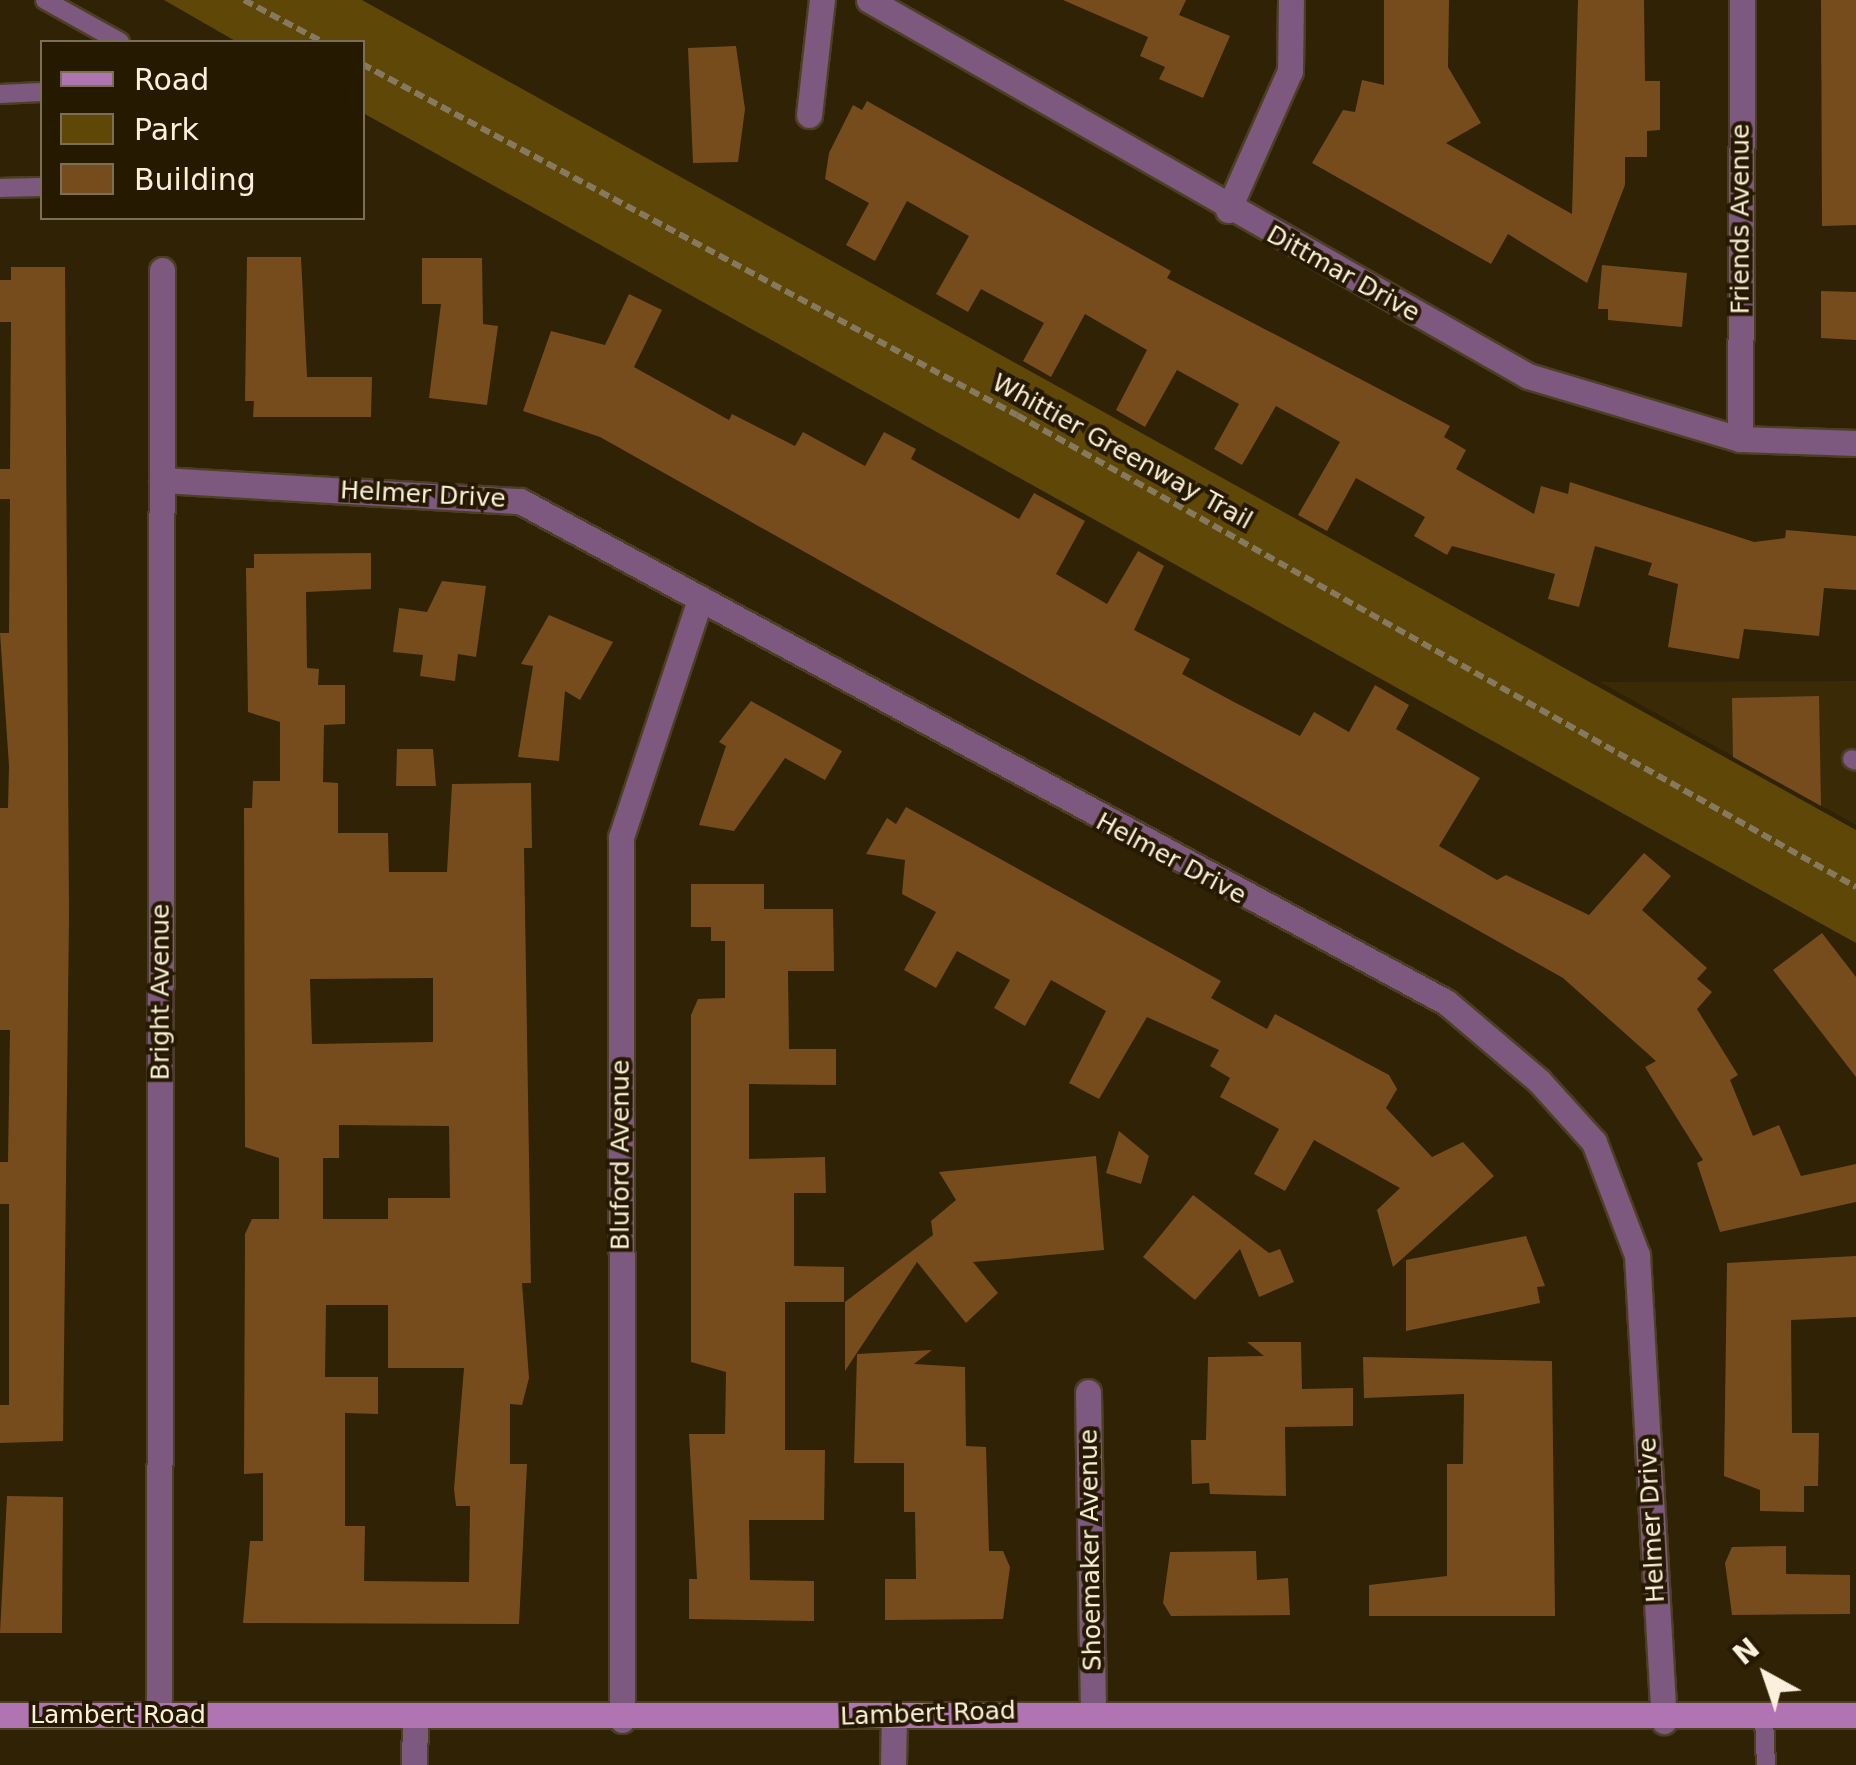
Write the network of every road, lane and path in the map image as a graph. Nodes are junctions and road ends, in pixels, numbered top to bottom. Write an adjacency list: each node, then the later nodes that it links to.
1 (45, 0): 7 (lane)
2 (244, 0): 8 (path)
3 (822, 0): 12 (street)
4 (869, 0): 15 (street, Dittmar Drive)
5 (1291, 0): 15 (street)
6 (1742, 0): 17 (street, Friends Avenue)
7 (116, 40)
8 (319, 40)
9 (365, 66): 21 (path, Whittier Greenway Trail)
10 (40, 92): 11 (lane)
11 (0, 94)
12 (809, 115)
13 (40, 187): 14 (lane)
14 (0, 188)
15 (1228, 210): 17 (street, Dittmar Drive)
16 (162, 270): 19 (street, Bright Avenue)
17 (1740, 438): 18 (street, Dittmar Drive)
18 (1856, 443)
19 (162, 480): 20 (street, Helmer Drive); 25 (street, Bright Avenue)
20 (699, 603): 29 (street, Bluford Avenue); 31 (street, Helmer Drive)
21 (1856, 887)
22 (1088, 1392): 23 (street, Shoemaker Avenue)
23 (1094, 1709): 27 (main road, Lambert Road); 31 (main road, Lambert Road)
24 (0, 1714): 25 (main road, Lambert Road)
25 (160, 1714): 30 (main road, Lambert Road)
26 (1856, 1715): 28 (main road, Lambert Road)
27 (894, 1716): 29 (main road, Lambert Road); 33 (street)
28 (1764, 1718): 31 (main road, Lambert Road); 34 (lane)
29 (622, 1720): 30 (main road, Lambert Road)
30 (415, 1721): 32 (street)
31 (1664, 1721)
32 (414, 1765)
33 (893, 1765)
34 (1766, 1765)

